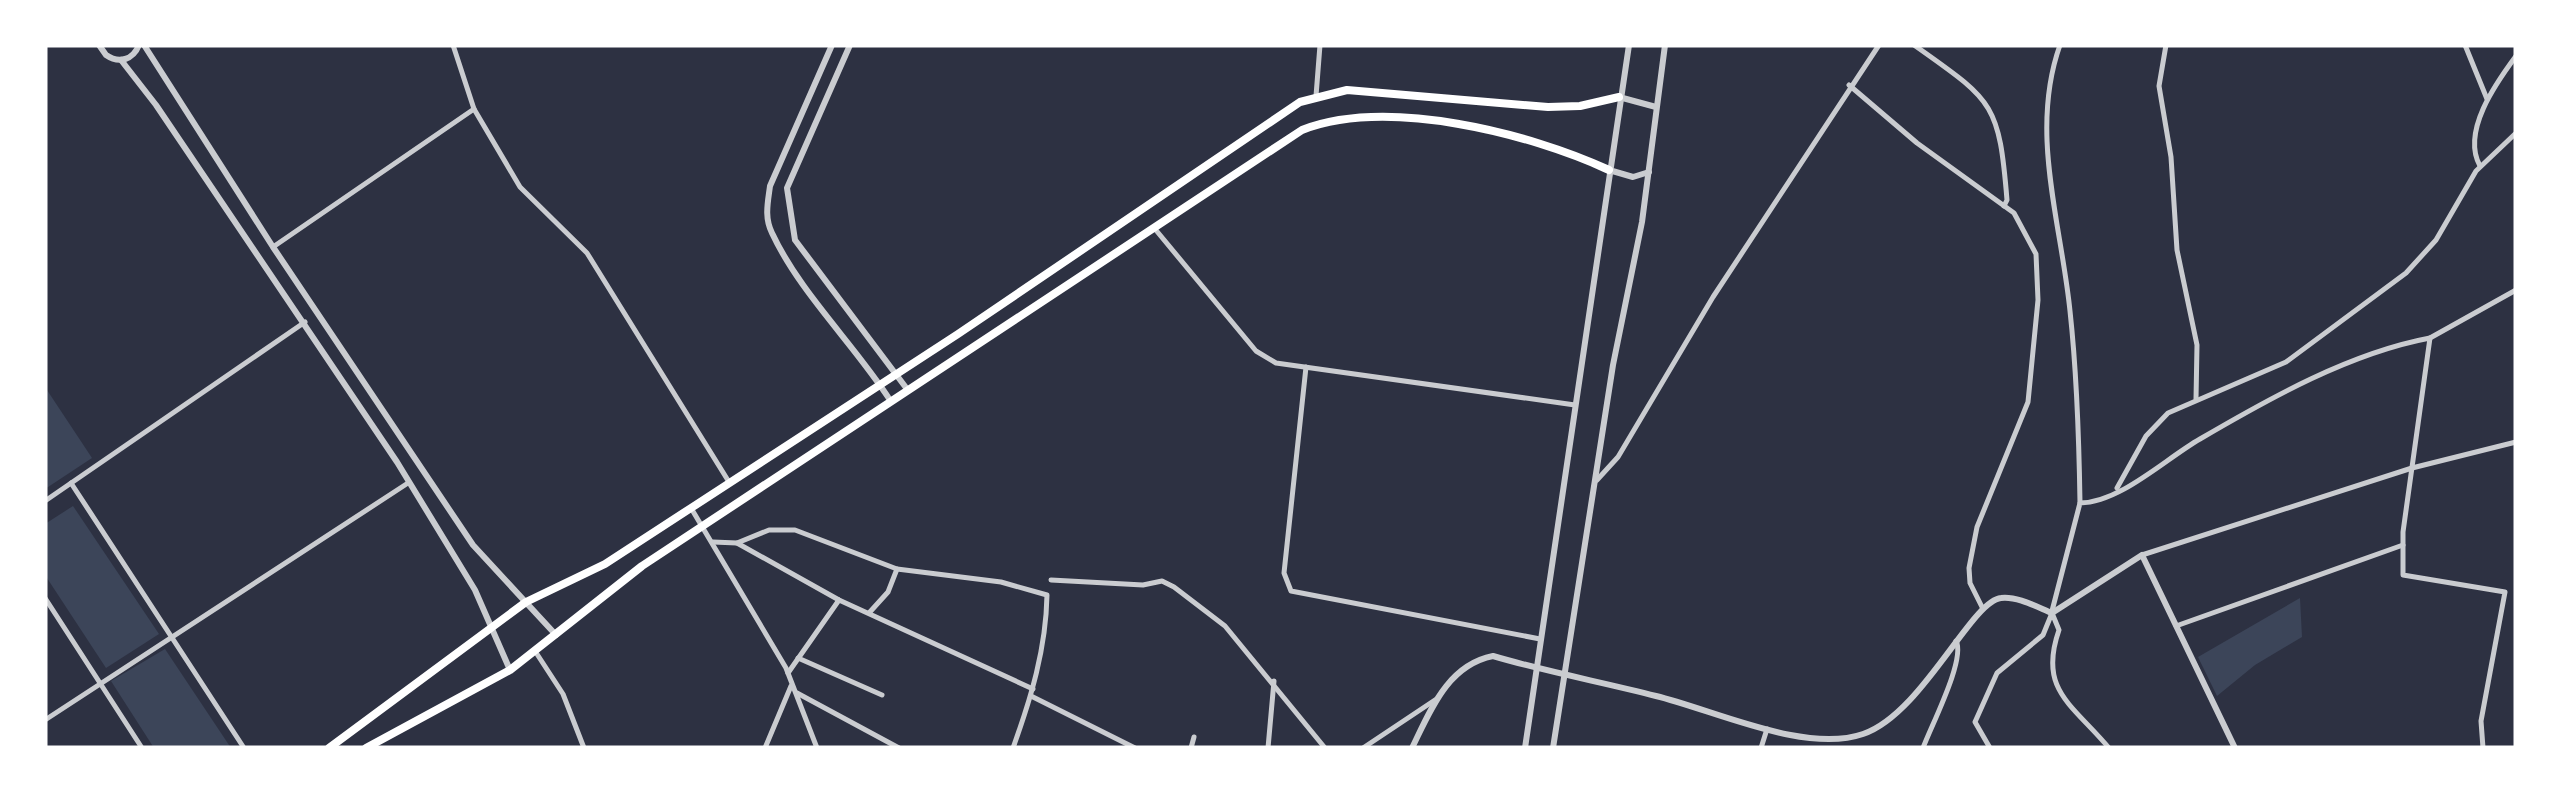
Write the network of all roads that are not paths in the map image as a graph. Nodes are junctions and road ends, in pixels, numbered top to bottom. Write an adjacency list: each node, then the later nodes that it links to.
1 (99, 45): 15 (street)
2 (142, 45): 15 (street); 28 (street)
3 (453, 45): 21 (street)
4 (832, 45): 34 (street)
5 (850, 45): 33 (street)
6 (1320, 45): 17 (street)
7 (1629, 45): 18 (street)
8 (1664, 45): 20 (street)
9 (1880, 45): 16 (street)
10 (1914, 45): 26 (street)
11 (2060, 45): 47 (street)
12 (2166, 45): 36 (street)
13 (2464, 45): 19 (street)
14 (2516, 56): 19 (street)
15 (121, 60): 30 (street)
16 (1850, 85): 26 (street); 41 (street)
17 (1316, 96): 18 (main road); 33 (main road)
18 (1619, 97): 20 (street); 24 (street)
19 (2486, 99): 23 (street)
20 (1656, 107): 25 (street)
21 (474, 110): 28 (street); 44 (street)
22 (2516, 133): 23 (street)
23 (2480, 166): 36 (street)
24 (1609, 170): 25 (street); 27 (main road); 38 (street)
25 (1649, 172): 41 (street)
26 (2004, 206): 59 (street)
27 (1153, 226): 32 (street); 35 (main road)
28 (272, 247): 58 (street)
29 (2516, 290): 31 (street)
30 (304, 322): 42 (street); 43 (street)
31 (2430, 338): 40 (street); 45 (street)
32 (1306, 367): 38 (street); 66 (street)
33 (897, 375): 34 (main road); 35 (street)
34 (881, 385): 37 (street); 44 (main road)
35 (907, 389): 37 (main road)
36 (2196, 399): 45 (street)
37 (890, 400): 49 (main road)
38 (1576, 405): 66 (street)
39 (2516, 442): 40 (street)
40 (2412, 468): 52 (street); 53 (street)
41 (1595, 482): 72 (street)
42 (70, 483): 46 (street); 65 (street)
43 (408, 483): 62 (street); 65 (street)
44 (729, 484): 48 (main road)
45 (2116, 491): 47 (street)
46 (45, 501)
47 (2080, 503): 61 (street)
48 (692, 508): 49 (street); 58 (main road)
49 (703, 526): 50 (street); 64 (main road)
50 (713, 542): 51 (street); 73 (street)
51 (737, 543): 54 (street); 57 (street)
52 (2403, 545): 63 (street); 106 (street)
53 (2142, 555): 61 (street); 63 (street)
54 (897, 568): 60 (street); 77 (street)
55 (1051, 580): 74 (street)
56 (45, 598): 75 (street)
57 (839, 600): 60 (street); 69 (street)
58 (526, 602): 62 (main road); 64 (street)
59 (1983, 609): 61 (street); 67 (street)
60 (869, 612): 77 (street)
61 (2052, 613): 103 (street); 104 (street)
62 (490, 626): 71 (street); 86 (main road)
63 (2176, 626): 105 (street)
64 (556, 636): 68 (main road)
65 (176, 638): 75 (street); 85 (street)
66 (1540, 639): 70 (street)
67 (1956, 641): 82 (street); 102 (street)
68 (535, 651): 71 (main road); 88 (street)
69 (798, 658): 73 (street); 78 (street)
70 (1536, 668): 72 (street); 80 (street); 99 (street)
71 (510, 670): 87 (main road)
72 (1564, 672): 82 (street); 100 (street)
73 (788, 673): 76 (street)
74 (1274, 680): 95 (street); 96 (street)
75 (98, 684): 81 (street); 84 (street)
76 (793, 688): 89 (street); 90 (street); 91 (street)
77 (1033, 688): 79 (street)
78 (882, 695)
79 (1031, 696): 92 (street); 93 (street)
80 (1435, 700): 97 (street); 98 (street)
81 (45, 720)
82 (1767, 729): 101 (street)
83 (1194, 737): 94 (street)
84 (142, 748)
85 (244, 748)
86 (329, 748)
87 (366, 748)
88 (584, 748)
89 (765, 748)
90 (816, 748)
91 (899, 748)
92 (1012, 748)
93 (1135, 748)
94 (1192, 748)
95 (1268, 748)
96 (1325, 748)
97 (1363, 748)
98 (1412, 748)
99 (1525, 748)
100 (1553, 748)
101 (1762, 748)
102 (1922, 748)
103 (1990, 748)
104 (2109, 748)
105 (2235, 748)
106 (2483, 748)

